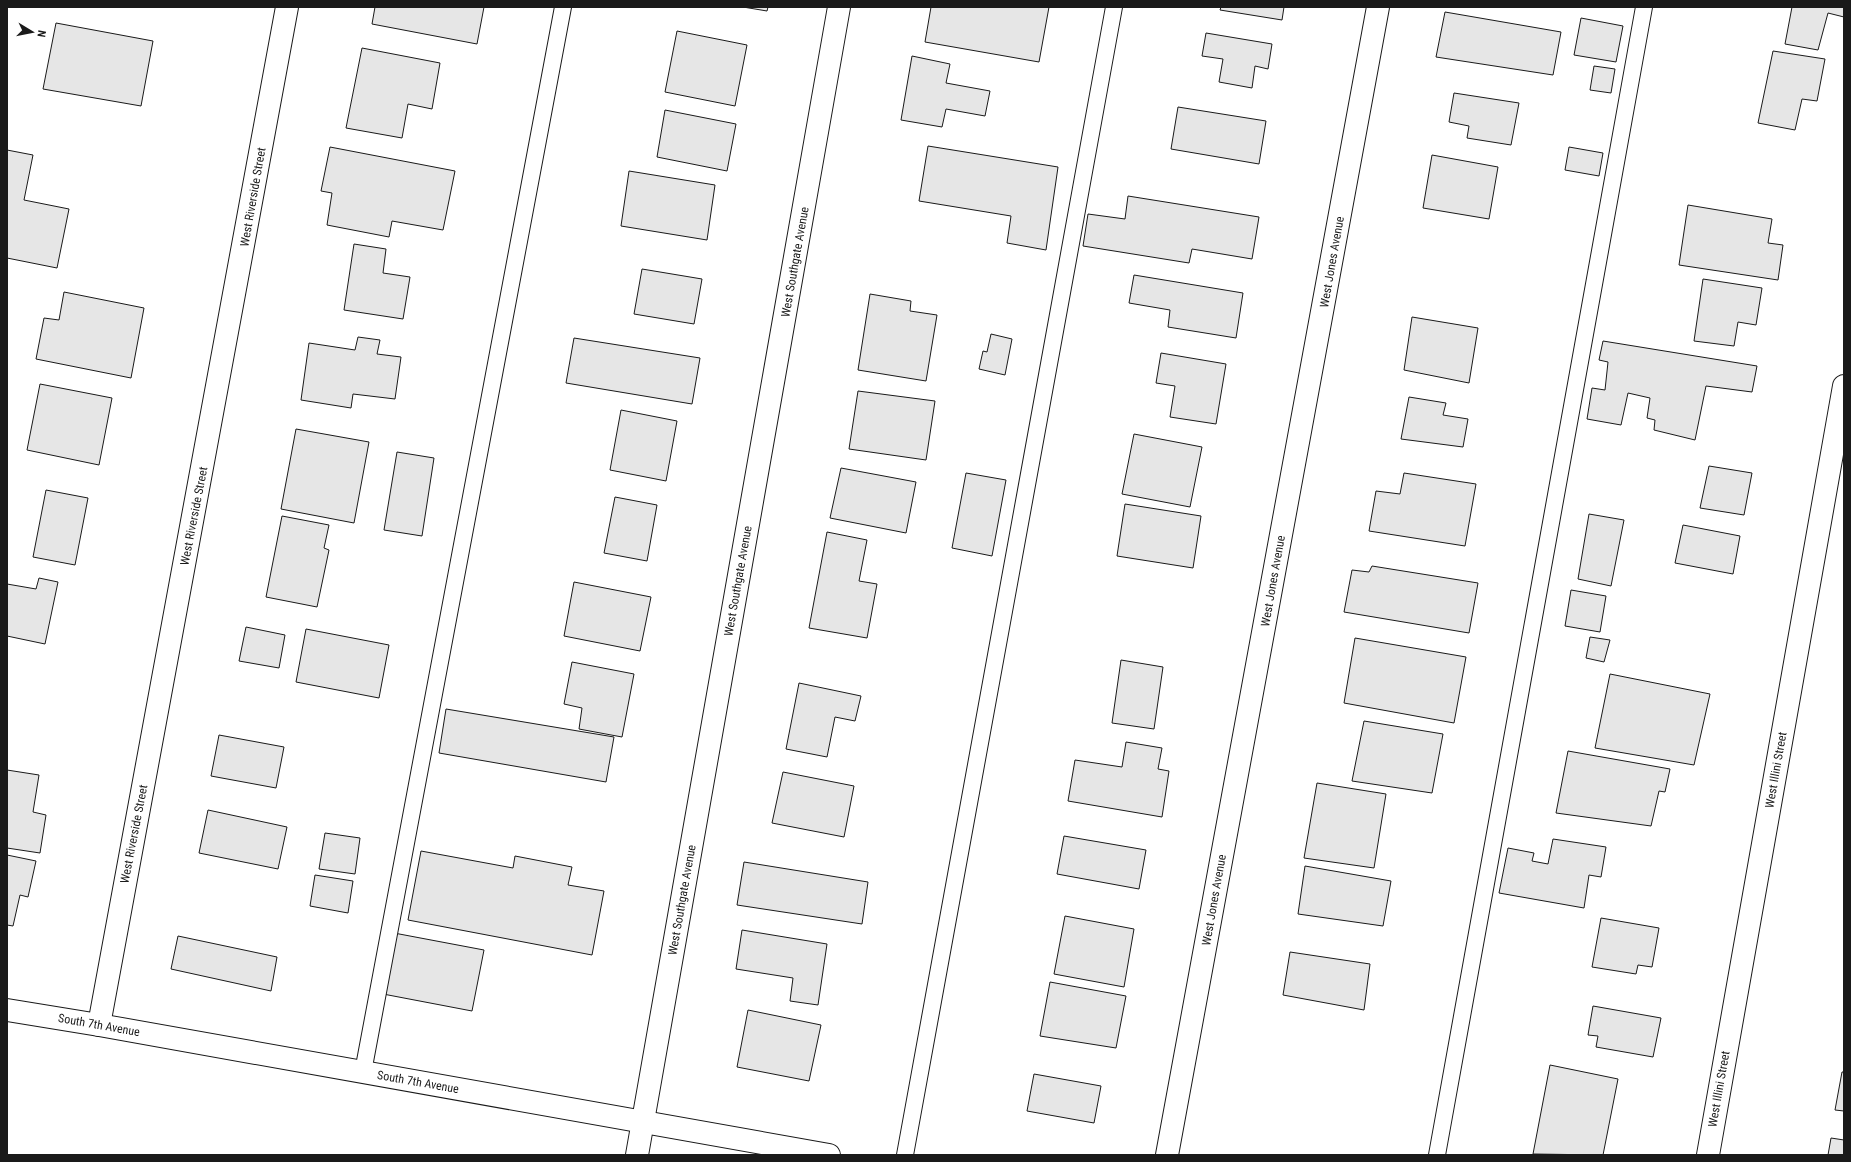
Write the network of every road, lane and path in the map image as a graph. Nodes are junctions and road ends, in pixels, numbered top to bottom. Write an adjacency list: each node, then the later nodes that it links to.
1 (287, 7): 9 (street, West Riverside Street)
2 (563, 7): 10 (lane)
3 (839, 7): 11 (street, West Southgate Avenue)
4 (1114, 7): 14 (lane)
5 (1378, 7): 15 (street, West Jones Avenue)
6 (1644, 7): 16 (lane)
7 (1844, 386): 17 (street, West Illini Street)
8 (7, 1010): 9 (street, South 7th Avenue)
9 (99, 1025): 10 (street, South 7th Avenue)
10 (364, 1072): 11 (street, South 7th Avenue)
11 (643, 1122): 12 (street, West Southgate Avenue); 13 (street, South 7th Avenue)
12 (637, 1155)
13 (829, 1155)
14 (905, 1155)
15 (1167, 1155)
16 (1437, 1155)
17 (1708, 1155)

